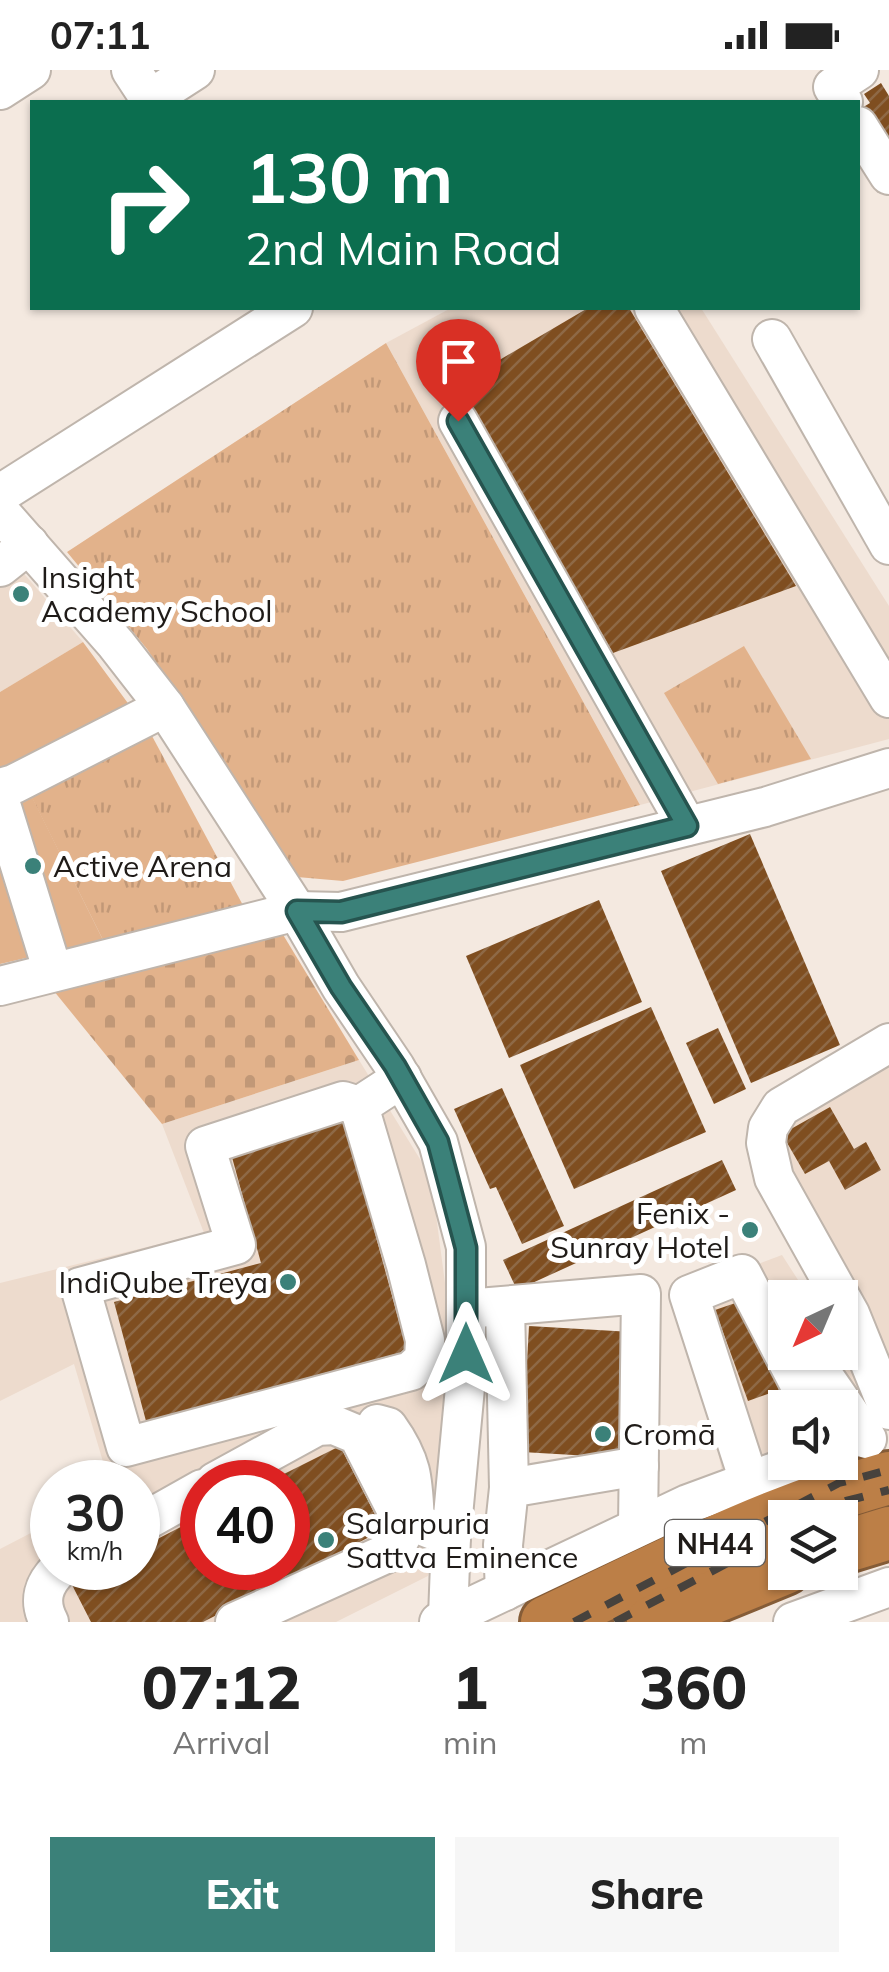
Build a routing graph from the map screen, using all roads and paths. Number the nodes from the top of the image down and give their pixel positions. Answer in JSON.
{"nodes":[{"id":1,"x":31,"y":70,"type":"edge"},
{"id":2,"x":131,"y":70,"type":"edge"},
{"id":3,"x":195,"y":70,"type":"edge"},
{"id":4,"x":859,"y":70,"type":"edge"},
{"id":5,"x":0,"y":90,"type":"edge"},
{"id":6,"x":842,"y":100,"type":"edge"},
{"id":7,"x":860,"y":129,"type":"edge"},
{"id":8,"x":889,"y":175,"type":"edge"},
{"id":9,"x":290,"y":310,"type":"edge"},
{"id":10,"x":655,"y":310,"type":"edge"},
{"id":11,"x":772,"y":339,"type":"dead end"},
{"id":12,"x":458,"y":421,"type":"dead end"},
{"id":13,"x":0,"y":494,"type":"edge"},
{"id":14,"x":0,"y":512,"type":"edge"},
{"id":15,"x":889,"y":545,"type":"edge"},
{"id":16,"x":14,"y":556,"type":"edge"},
{"id":17,"x":889,"y":698,"type":"edge"},
{"id":18,"x":165,"y":707,"type":"junction"},
{"id":19,"x":889,"y":768,"type":"edge"},
{"id":20,"x":0,"y":788,"type":"edge"},
{"id":21,"x":0,"y":801,"type":"edge"},
{"id":22,"x":687,"y":826,"type":"junction"},
{"id":23,"x":297,"y":911,"type":"junction"},
{"id":24,"x":53,"y":972,"type":"junction"},
{"id":25,"x":0,"y":986,"type":"edge"},
{"id":26,"x":889,"y":1043,"type":"edge"},
{"id":27,"x":402,"y":1078,"type":"junction"},
{"id":28,"x":359,"y":1106,"type":"junction"},
{"id":29,"x":466,"y":1248,"type":"junction"},
{"id":30,"x":406,"y":1265,"type":"junction"},
{"id":31,"x":505,"y":1306,"type":"junction"},
{"id":32,"x":466,"y":1309,"type":"junction"},
{"id":33,"x":376,"y":1424,"type":"dead end"},
{"id":34,"x":875,"y":1442,"type":"edge"},
{"id":35,"x":255,"y":1460,"type":"edge"},
{"id":36,"x":639,"y":1466,"type":"junction"},
{"id":37,"x":768,"y":1475,"type":"edge"},
{"id":38,"x":749,"y":1482,"type":"junction"},
{"id":39,"x":509,"y":1488,"type":"junction"},
{"id":40,"x":408,"y":1520,"type":"junction"},
{"id":41,"x":638,"y":1526,"type":"junction"},
{"id":42,"x":889,"y":1532,"type":"edge"},
{"id":43,"x":451,"y":1538,"type":"junction"},
{"id":44,"x":858,"y":1542,"type":"edge"},
{"id":45,"x":768,"y":1575,"type":"edge"},
{"id":46,"x":889,"y":1587,"type":"edge"},
{"id":47,"x":43,"y":1590,"type":"edge"},
{"id":48,"x":504,"y":1590,"type":"junction"},
{"id":49,"x":248,"y":1619,"type":"edge"},
{"id":50,"x":443,"y":1620,"type":"edge"},
{"id":51,"x":49,"y":1622,"type":"edge"},
{"id":52,"x":547,"y":1622,"type":"edge"},
{"id":53,"x":654,"y":1622,"type":"edge"},
{"id":54,"x":793,"y":1622,"type":"edge"}],
"edges":[{"from":1,"to":5,"type":"street"},
{"from":2,"to":3,"type":"street"},
{"from":4,"to":6,"type":"street"},
{"from":7,"to":8,"type":"street"},
{"from":9,"to":13,"type":"street"},
{"from":10,"to":17,"type":"street"},
{"from":11,"to":15,"type":"street"},
{"from":12,"to":22,"type":"street"},
{"from":14,"to":16,"type":"street"},
{"from":16,"to":18,"type":"street"},
{"from":18,"to":20,"type":"street"},
{"from":18,"to":23,"type":"street"},
{"from":19,"to":22,"type":"street"},
{"from":21,"to":24,"type":"street"},
{"from":22,"to":23,"type":"street"},
{"from":23,"to":24,"type":"street"},
{"from":23,"to":27,"type":"street"},
{"from":24,"to":25,"type":"street"},
{"from":26,"to":34,"type":"street"},
{"from":27,"to":28,"type":"street"},
{"from":27,"to":29,"type":"street"},
{"from":28,"to":30,"type":"street"},
{"from":28,"to":30,"type":"street"},
{"from":29,"to":30,"type":"street"},
{"from":29,"to":32,"type":"street"},
{"from":31,"to":32,"type":"street"},
{"from":31,"to":36,"type":"street"},
{"from":31,"to":39,"type":"street"},
{"from":32,"to":43,"type":"street"},
{"from":33,"to":40,"type":"street"},
{"from":34,"to":38,"type":"street"},
{"from":34,"to":52,"type":"highway","number":"NH44"},
{"from":35,"to":40,"type":"street"},
{"from":36,"to":39,"type":"street"},
{"from":36,"to":41,"type":"street"},
{"from":37,"to":38,"type":"street"},
{"from":38,"to":41,"type":"street"},
{"from":39,"to":48,"type":"street"},
{"from":40,"to":43,"type":"street"},
{"from":40,"to":49,"type":"street"},
{"from":41,"to":48,"type":"street"},
{"from":42,"to":44,"type":"highway"},
{"from":43,"to":50,"type":"street"},
{"from":45,"to":53,"type":"highway","number":"NH44"},
{"from":46,"to":54,"type":"street"},
{"from":47,"to":51,"type":"street"},
{"from":48,"to":50,"type":"street"}]}
